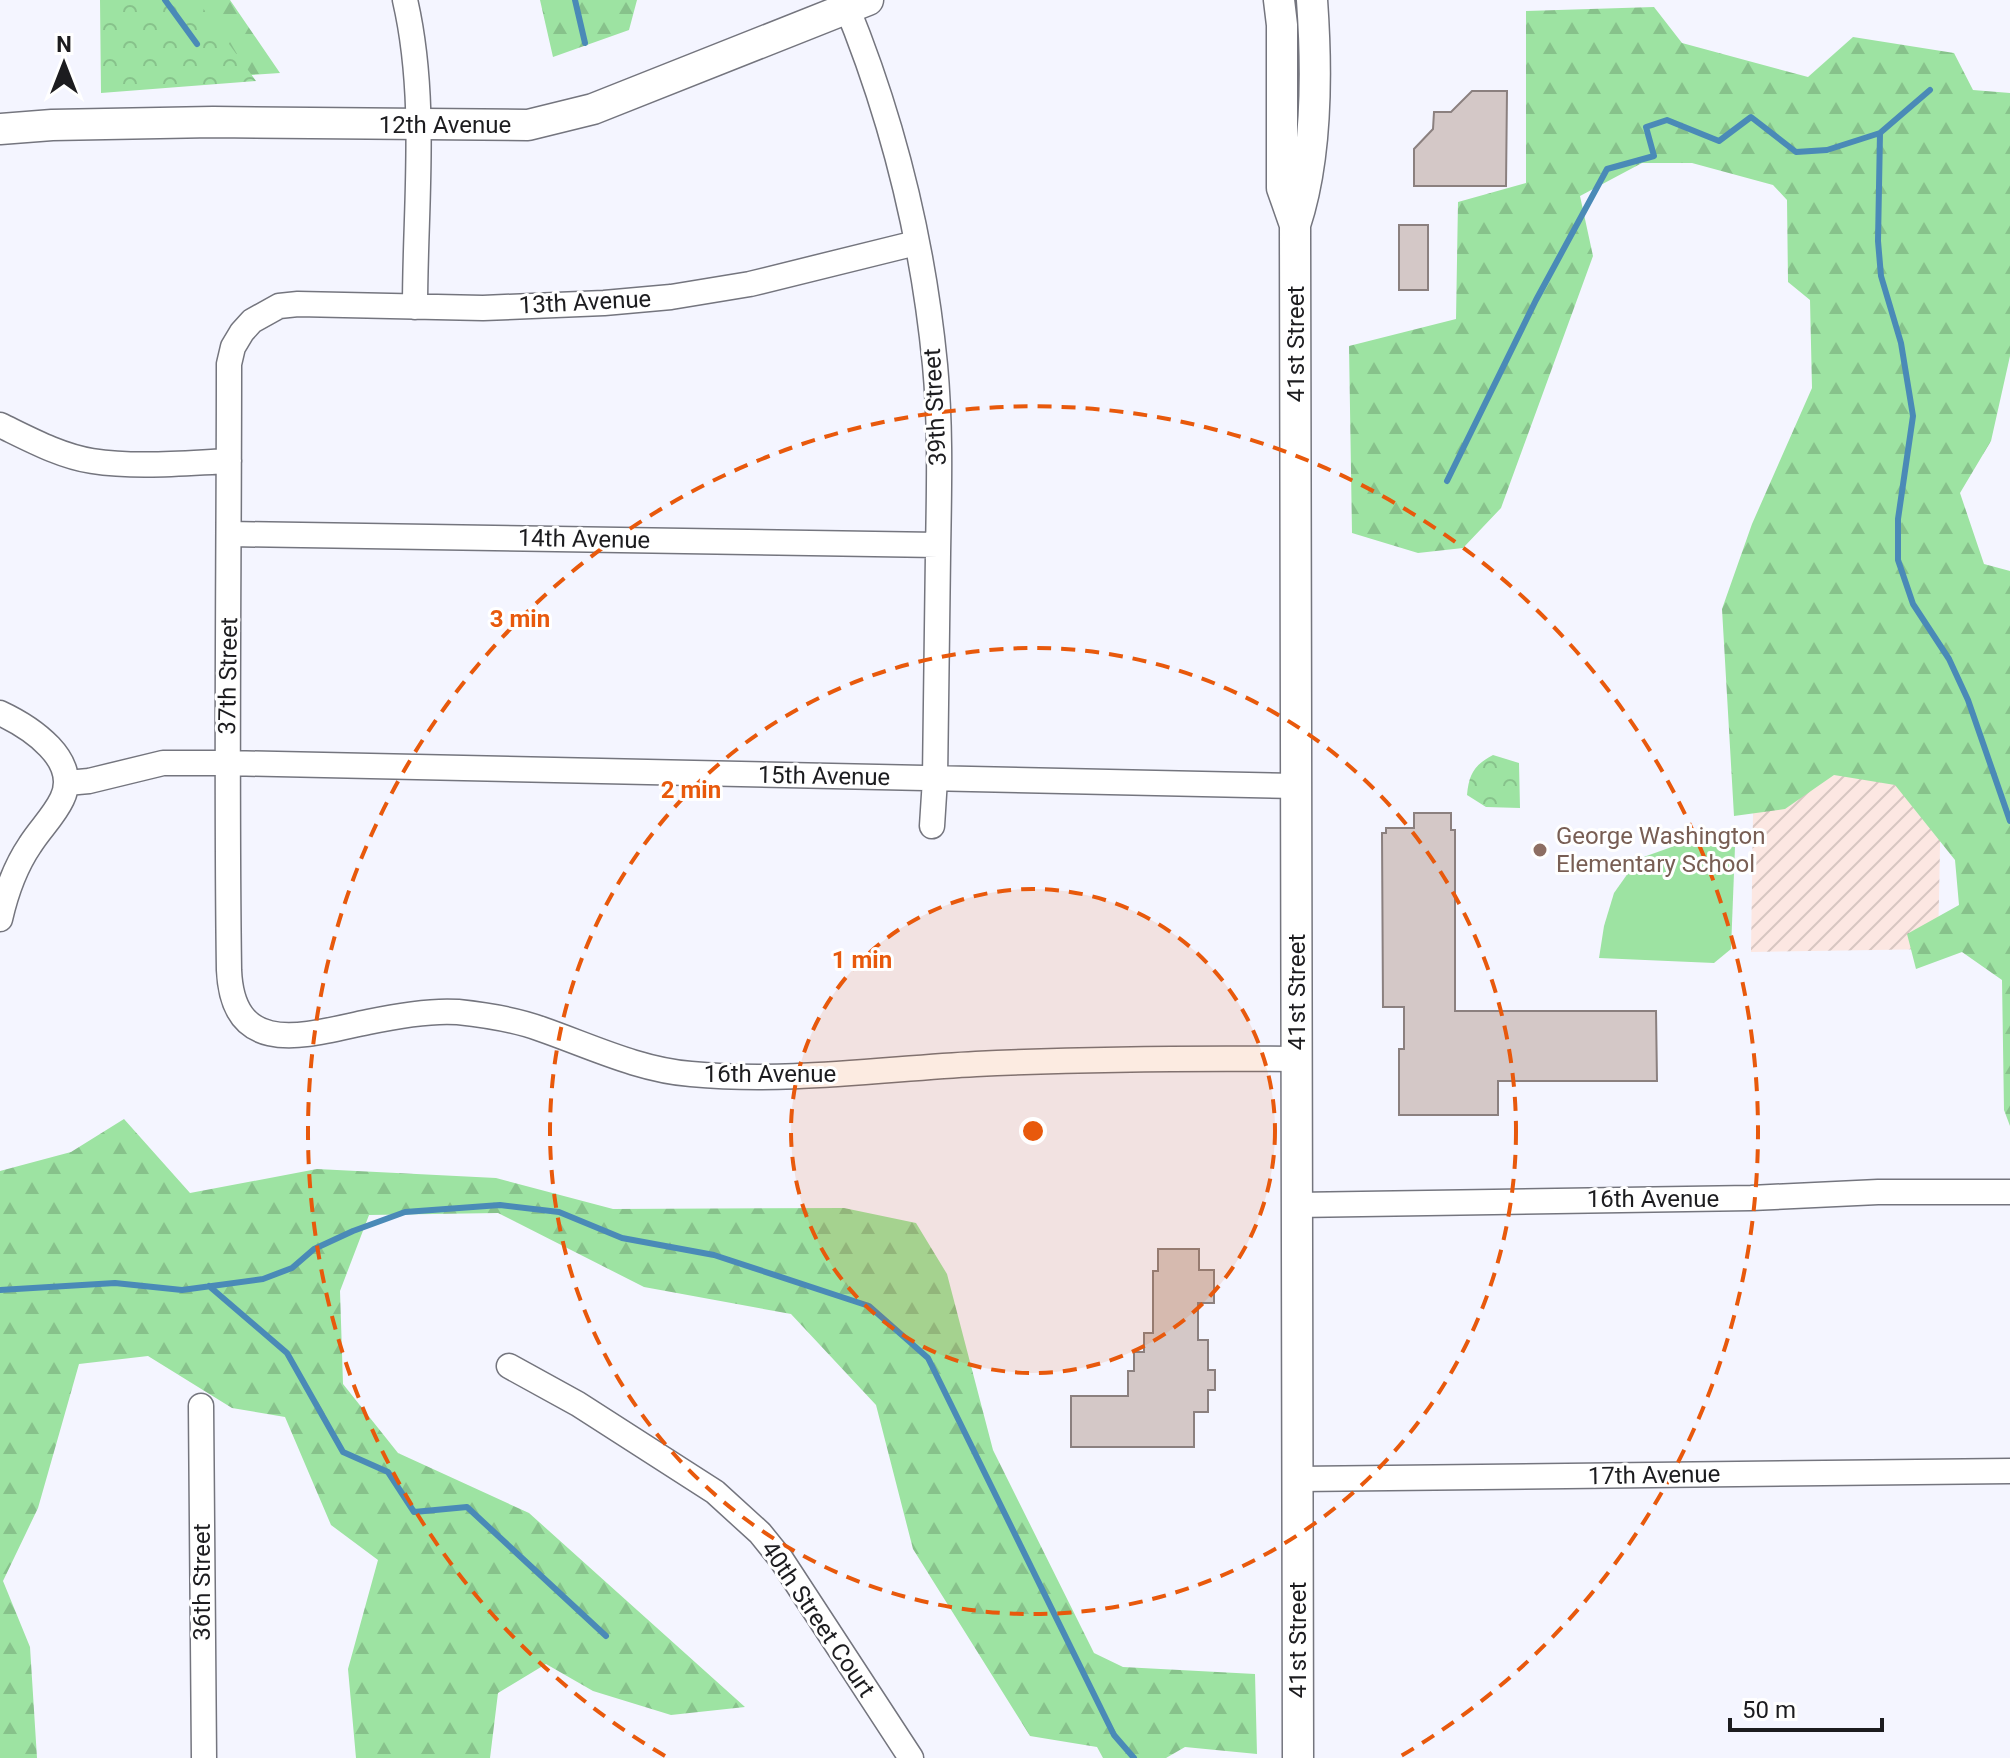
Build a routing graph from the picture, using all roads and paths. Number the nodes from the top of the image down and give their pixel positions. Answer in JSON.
{"nodes":[{"id":1,"x":405,"y":0,"type":"edge"},
{"id":2,"x":1279,"y":0,"type":"edge"},
{"id":3,"x":1312,"y":0,"type":"edge"},
{"id":4,"x":853,"y":3,"type":"edge"},
{"id":5,"x":417,"y":126,"type":"junction"},
{"id":6,"x":0,"y":129,"type":"edge"},
{"id":7,"x":1295,"y":225,"type":"junction"},
{"id":8,"x":916,"y":243,"type":"junction"},
{"id":9,"x":415,"y":307,"type":"junction"},
{"id":10,"x":252,"y":321,"type":"joint"},
{"id":11,"x":0,"y":425,"type":"edge"},
{"id":12,"x":229,"y":461,"type":"junction"},
{"id":13,"x":230,"y":534,"type":"junction"},
{"id":14,"x":938,"y":545,"type":"junction"},
{"id":15,"x":0,"y":713,"type":"edge"},
{"id":16,"x":226,"y":763,"type":"junction"},
{"id":17,"x":935,"y":779,"type":"junction"},
{"id":18,"x":67,"y":783,"type":"junction"},
{"id":19,"x":1296,"y":786,"type":"junction"},
{"id":20,"x":932,"y":826,"type":"dead end"},
{"id":21,"x":0,"y":919,"type":"edge"},
{"id":22,"x":257,"y":1027,"type":"joint"},
{"id":23,"x":1297,"y":1059,"type":"junction"},
{"id":24,"x":2010,"y":1192,"type":"edge"},
{"id":25,"x":1296,"y":1205,"type":"junction"},
{"id":26,"x":509,"y":1366,"type":"dead end"},
{"id":27,"x":201,"y":1406,"type":"dead end"},
{"id":28,"x":2010,"y":1471,"type":"edge"},
{"id":29,"x":1298,"y":1479,"type":"junction"},
{"id":30,"x":204,"y":1758,"type":"edge"},
{"id":31,"x":911,"y":1758,"type":"edge"},
{"id":32,"x":1298,"y":1758,"type":"edge"}],
"edges":[{"from":1,"to":5,"type":"street"},
{"from":2,"to":7,"type":"street","name":"41st Street"},
{"from":3,"to":7,"type":"street","name":"41st Street"},
{"from":4,"to":5,"type":"street","name":"12th Avenue"},
{"from":4,"to":8,"type":"street","name":"39th Street"},
{"from":5,"to":6,"type":"street","name":"12th Avenue"},
{"from":5,"to":9,"type":"street"},
{"from":7,"to":19,"type":"street","name":"41st Street"},
{"from":8,"to":9,"type":"street","name":"13th Avenue"},
{"from":8,"to":14,"type":"street","name":"39th Street"},
{"from":9,"to":10,"type":"street","name":"13th Avenue"},
{"from":10,"to":12,"type":"street","name":"37th Street"},
{"from":11,"to":12,"type":"street"},
{"from":12,"to":13,"type":"street","name":"37th Street"},
{"from":13,"to":14,"type":"street","name":"14th Avenue"},
{"from":13,"to":16,"type":"street","name":"37th Street"},
{"from":14,"to":17,"type":"street","name":"39th Street"},
{"from":15,"to":18,"type":"street"},
{"from":16,"to":17,"type":"street","name":"15th Avenue"},
{"from":16,"to":18,"type":"street","name":"15th Avenue"},
{"from":16,"to":22,"type":"street","name":"37th Street"},
{"from":17,"to":19,"type":"street","name":"15th Avenue"},
{"from":17,"to":20,"type":"street","name":"39th Street"},
{"from":18,"to":21,"type":"street"},
{"from":19,"to":23,"type":"street","name":"41st Street"},
{"from":22,"to":23,"type":"street","name":"16th Avenue"},
{"from":23,"to":25,"type":"street","name":"41st Street"},
{"from":24,"to":25,"type":"street","name":"16th Avenue"},
{"from":25,"to":29,"type":"street","name":"41st Street"},
{"from":26,"to":31,"type":"street","name":"40th Street Court"},
{"from":27,"to":30,"type":"street","name":"36th Street"},
{"from":28,"to":29,"type":"street","name":"17th Avenue"},
{"from":29,"to":32,"type":"street","name":"41st Street"}]}
